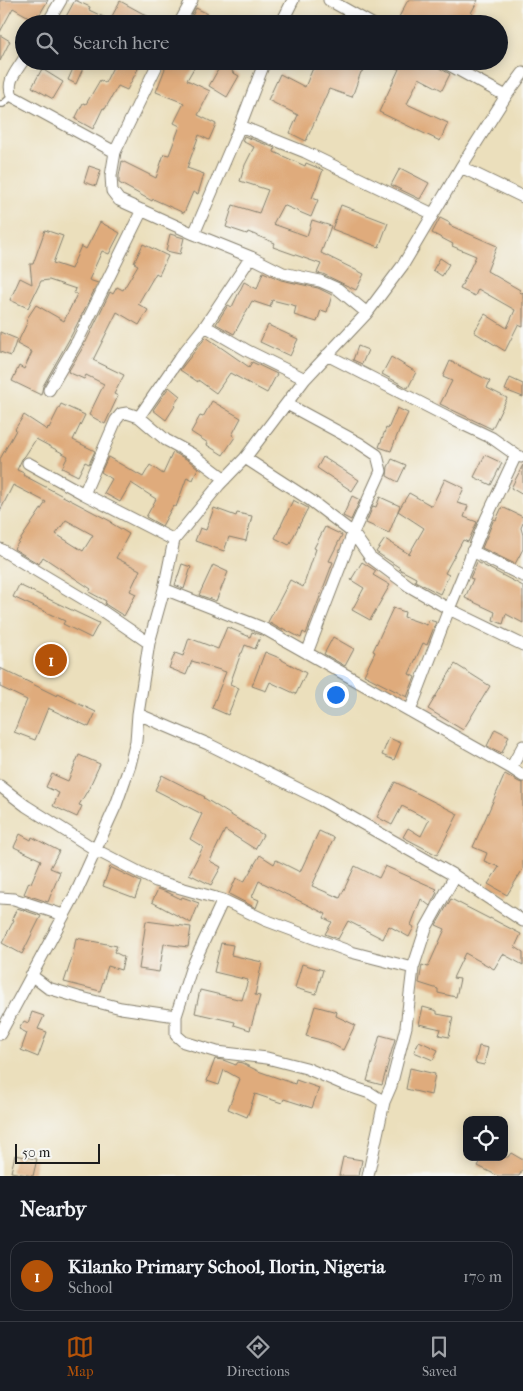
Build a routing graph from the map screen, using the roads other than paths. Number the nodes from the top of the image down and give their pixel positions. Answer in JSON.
{"nodes":[{"id":1,"x":61,"y":0,"type":"edge"},
{"id":2,"x":192,"y":0,"type":"edge"},
{"id":3,"x":293,"y":0,"type":"edge"},
{"id":4,"x":330,"y":0,"type":"edge"},
{"id":5,"x":52,"y":15,"type":"edge"},
{"id":6,"x":184,"y":15,"type":"edge"},
{"id":7,"x":286,"y":15,"type":"edge"},
{"id":8,"x":356,"y":15,"type":"edge"},
{"id":9,"x":16,"y":70,"type":"edge"},
{"id":10,"x":155,"y":70,"type":"edge"},
{"id":11,"x":262,"y":70,"type":"edge"},
{"id":12,"x":458,"y":70,"type":"edge"},
{"id":13,"x":523,"y":73,"type":"edge"},
{"id":14,"x":12,"y":96,"type":"junction"},
{"id":15,"x":506,"y":96,"type":"junction"},
{"id":16,"x":0,"y":104,"type":"edge"},
{"id":17,"x":240,"y":126,"type":"junction"},
{"id":18,"x":115,"y":152,"type":"junction"},
{"id":19,"x":461,"y":167,"type":"junction"},
{"id":20,"x":523,"y":197,"type":"edge"},
{"id":21,"x":142,"y":210,"type":"junction"},
{"id":22,"x":434,"y":214,"type":"junction"},
{"id":23,"x":194,"y":234,"type":"junction"},
{"id":24,"x":251,"y":257,"type":"junction"},
{"id":25,"x":367,"y":313,"type":"junction"},
{"id":26,"x":206,"y":326,"type":"junction"},
{"id":27,"x":327,"y":355,"type":"junction"},
{"id":28,"x":304,"y":379,"type":"junction"},
{"id":29,"x":49,"y":390,"type":"dead end"},
{"id":30,"x":287,"y":404,"type":"junction"},
{"id":31,"x":139,"y":417,"type":"junction"},
{"id":32,"x":520,"y":456,"type":"edge"},
{"id":33,"x":245,"y":458,"type":"junction"},
{"id":34,"x":28,"y":463,"type":"dead end"},
{"id":35,"x":226,"y":478,"type":"junction"},
{"id":36,"x":84,"y":494,"type":"junction"},
{"id":37,"x":353,"y":534,"type":"junction"},
{"id":38,"x":174,"y":540,"type":"junction"},
{"id":39,"x":472,"y":551,"type":"junction"},
{"id":40,"x":1,"y":554,"type":"edge"},
{"id":41,"x":523,"y":576,"type":"edge"},
{"id":42,"x":164,"y":589,"type":"junction"},
{"id":43,"x":449,"y":609,"type":"junction"},
{"id":44,"x":149,"y":643,"type":"junction"},
{"id":45,"x":523,"y":645,"type":"edge"},
{"id":46,"x":307,"y":653,"type":"junction"},
{"id":47,"x":410,"y":711,"type":"junction"},
{"id":48,"x":138,"y":714,"type":"junction"},
{"id":49,"x":523,"y":746,"type":"edge"},
{"id":50,"x":511,"y":768,"type":"junction"},
{"id":51,"x":523,"y":776,"type":"edge"},
{"id":52,"x":0,"y":786,"type":"edge"},
{"id":53,"x":96,"y":850,"type":"junction"},
{"id":54,"x":455,"y":876,"type":"junction"},
{"id":55,"x":0,"y":898,"type":"edge"},
{"id":56,"x":222,"y":900,"type":"junction"},
{"id":57,"x":64,"y":915,"type":"junction"},
{"id":58,"x":523,"y":921,"type":"edge"},
{"id":59,"x":413,"y":968,"type":"junction"},
{"id":60,"x":31,"y":975,"type":"junction"},
{"id":61,"x":176,"y":1016,"type":"junction"},
{"id":62,"x":0,"y":1034,"type":"edge"},
{"id":63,"x":384,"y":1102,"type":"junction"},
{"id":64,"x":368,"y":1176,"type":"edge"}],
"edges":[{"from":1,"to":5,"type":"street"},
{"from":2,"to":6,"type":"street"},
{"from":3,"to":7,"type":"street"},
{"from":4,"to":8,"type":"street"},
{"from":9,"to":14,"type":"street"},
{"from":10,"to":18,"type":"street"},
{"from":11,"to":17,"type":"street"},
{"from":12,"to":15,"type":"street"},
{"from":13,"to":15,"type":"street"},
{"from":14,"to":16,"type":"lane"},
{"from":14,"to":18,"type":"street"},
{"from":15,"to":19,"type":"street"},
{"from":17,"to":22,"type":"street"},
{"from":17,"to":23,"type":"street"},
{"from":18,"to":21,"type":"street"},
{"from":19,"to":20,"type":"street"},
{"from":19,"to":22,"type":"street"},
{"from":21,"to":23,"type":"street"},
{"from":21,"to":29,"type":"street"},
{"from":22,"to":25,"type":"street"},
{"from":23,"to":24,"type":"street"},
{"from":24,"to":25,"type":"street"},
{"from":24,"to":26,"type":"street"},
{"from":25,"to":27,"type":"street"},
{"from":26,"to":28,"type":"street"},
{"from":26,"to":31,"type":"street"},
{"from":27,"to":28,"type":"street"},
{"from":27,"to":32,"type":"street"},
{"from":28,"to":30,"type":"street"},
{"from":30,"to":33,"type":"street"},
{"from":30,"to":37,"type":"street"},
{"from":31,"to":35,"type":"street"},
{"from":31,"to":36,"type":"street"},
{"from":32,"to":39,"type":"street"},
{"from":33,"to":35,"type":"street"},
{"from":33,"to":37,"type":"street"},
{"from":34,"to":36,"type":"street"},
{"from":35,"to":38,"type":"street"},
{"from":36,"to":38,"type":"street"},
{"from":37,"to":43,"type":"street"},
{"from":37,"to":46,"type":"street"},
{"from":38,"to":42,"type":"street"},
{"from":39,"to":41,"type":"street"},
{"from":39,"to":43,"type":"street"},
{"from":40,"to":44,"type":"street"},
{"from":42,"to":44,"type":"street"},
{"from":42,"to":46,"type":"street"},
{"from":43,"to":45,"type":"street"},
{"from":43,"to":47,"type":"street"},
{"from":44,"to":48,"type":"street"},
{"from":46,"to":47,"type":"street"},
{"from":47,"to":50,"type":"street"},
{"from":48,"to":53,"type":"street"},
{"from":48,"to":54,"type":"street"},
{"from":49,"to":50,"type":"street"},
{"from":50,"to":51,"type":"street"},
{"from":52,"to":53,"type":"street"},
{"from":53,"to":56,"type":"street"},
{"from":53,"to":57,"type":"street"},
{"from":54,"to":58,"type":"street"},
{"from":54,"to":59,"type":"street"},
{"from":55,"to":57,"type":"street"},
{"from":56,"to":59,"type":"street"},
{"from":56,"to":61,"type":"street"},
{"from":57,"to":60,"type":"street"},
{"from":59,"to":63,"type":"street"},
{"from":60,"to":61,"type":"street"},
{"from":60,"to":62,"type":"street"},
{"from":61,"to":63,"type":"street"},
{"from":63,"to":64,"type":"street"}]}
